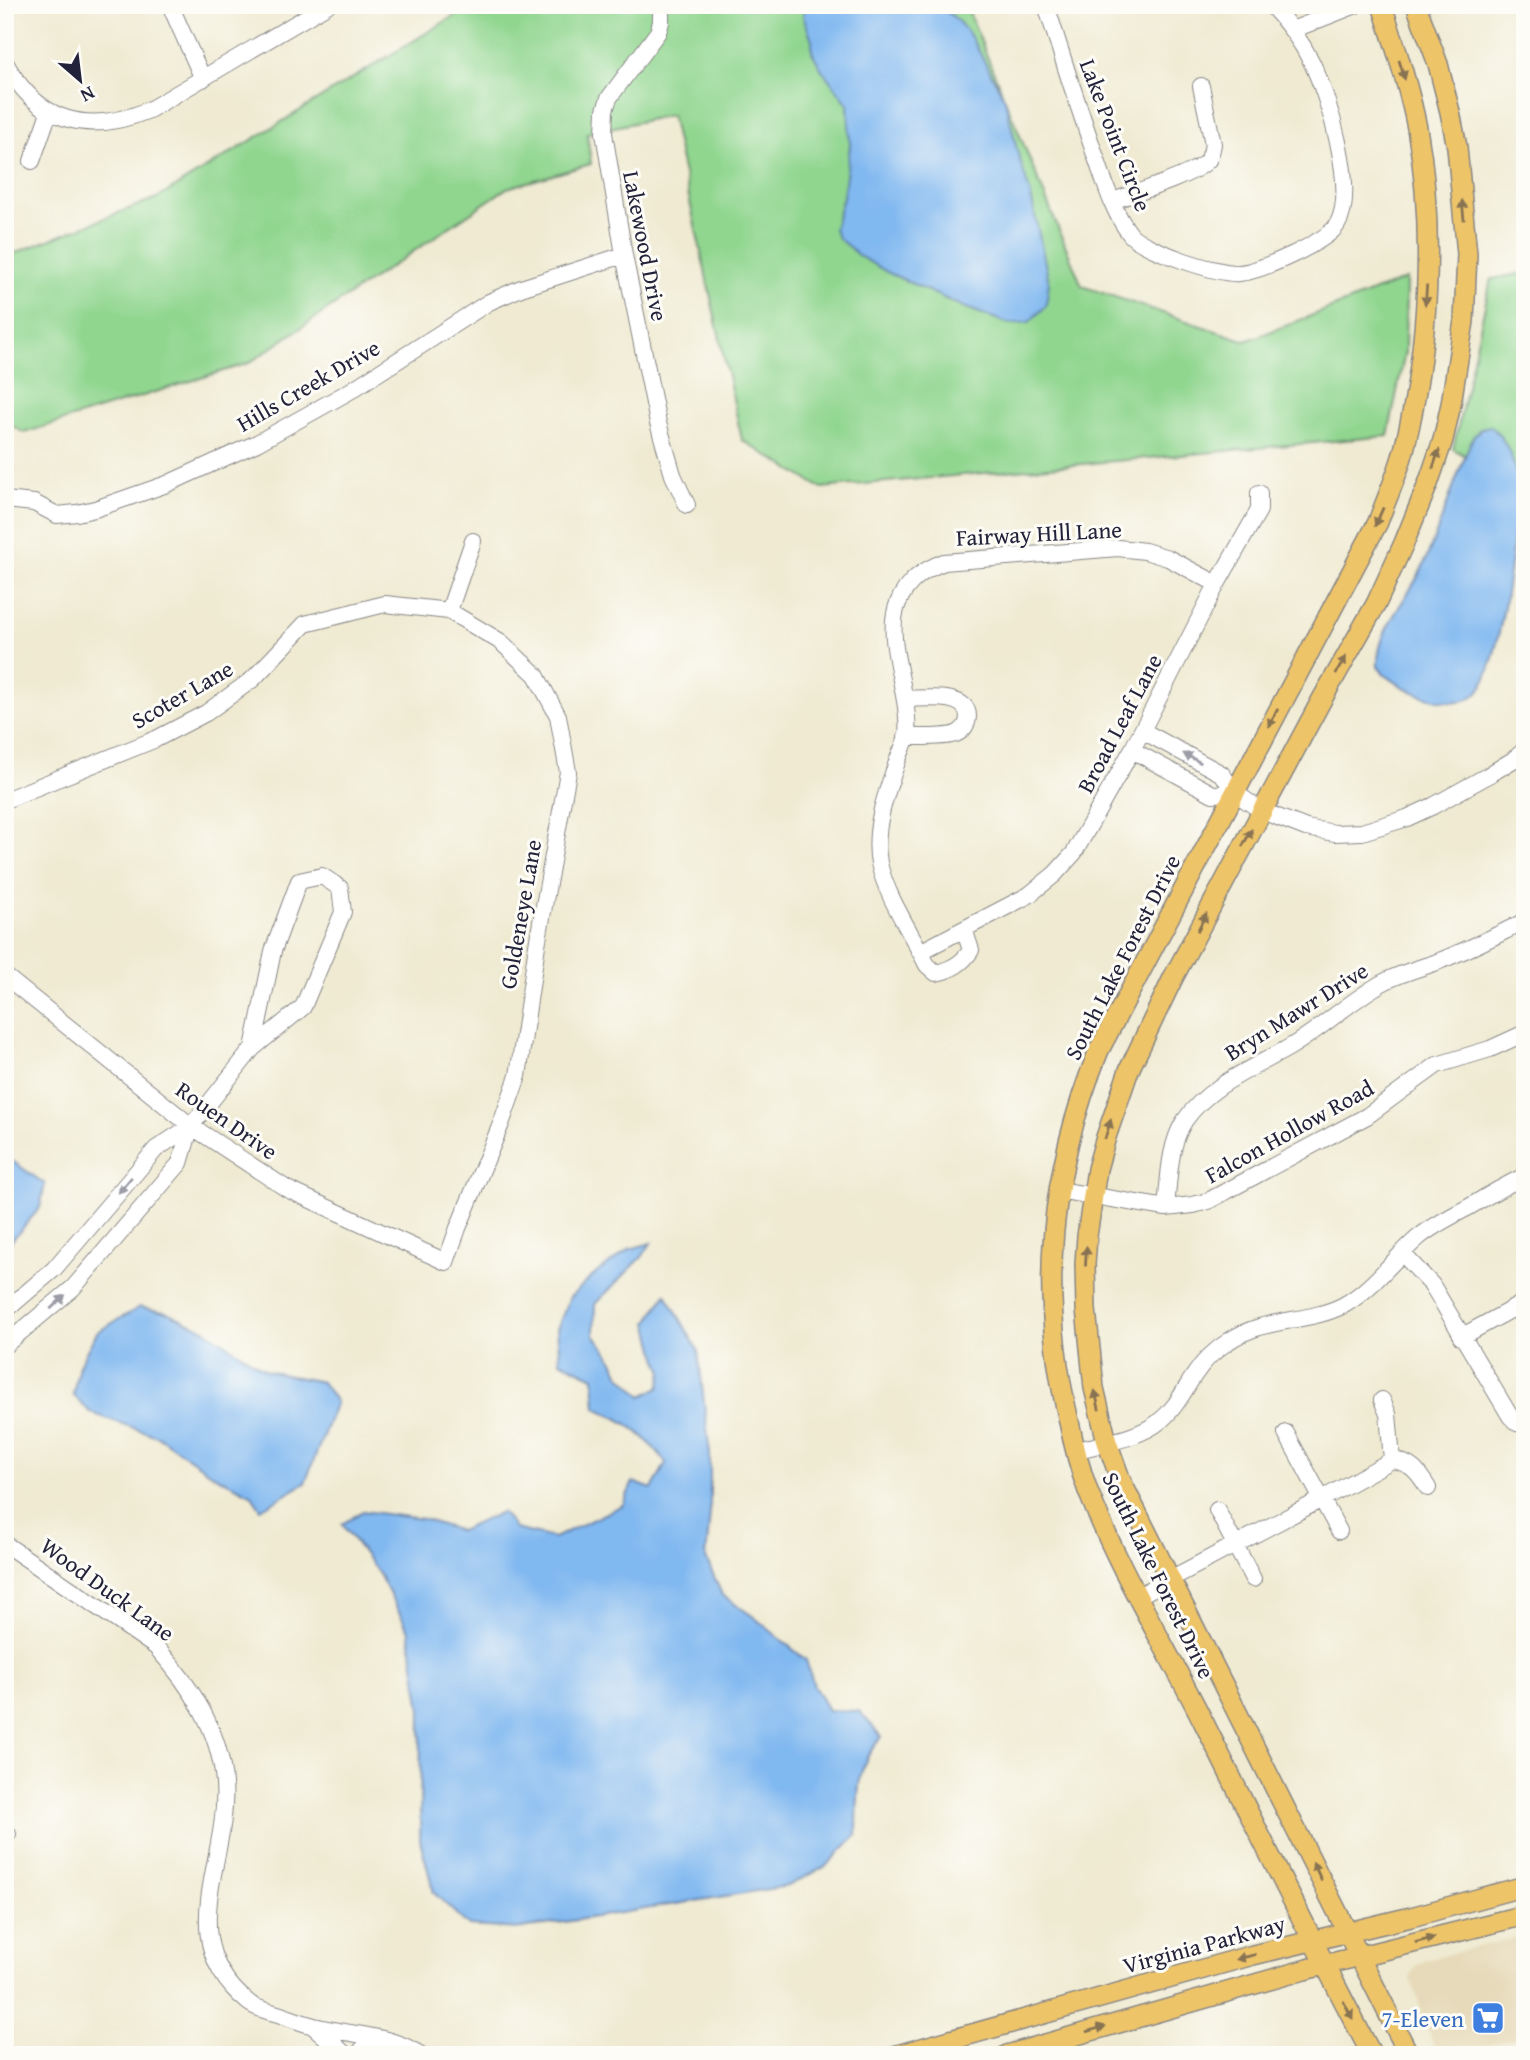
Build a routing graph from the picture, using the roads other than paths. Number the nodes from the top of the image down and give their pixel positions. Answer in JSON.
{"nodes":[{"id":1,"x":170,"y":5,"type":"edge"},
{"id":2,"x":327,"y":5,"type":"edge"},
{"id":3,"x":661,"y":5,"type":"edge"},
{"id":4,"x":1046,"y":5,"type":"edge"},
{"id":5,"x":1271,"y":5,"type":"edge"},
{"id":6,"x":1356,"y":5,"type":"edge"},
{"id":7,"x":1382,"y":5,"type":"edge"},
{"id":8,"x":1416,"y":5,"type":"edge"},
{"id":9,"x":1292,"y":30,"type":"junction"},
{"id":10,"x":5,"y":62,"type":"edge"},
{"id":11,"x":203,"y":79,"type":"junction"},
{"id":12,"x":1201,"y":86,"type":"dead end"},
{"id":13,"x":49,"y":111,"type":"junction"},
{"id":14,"x":32,"y":161,"type":"dead end"},
{"id":15,"x":1112,"y":201,"type":"junction"},
{"id":16,"x":624,"y":255,"type":"junction"},
{"id":17,"x":1259,"y":493,"type":"dead end"},
{"id":18,"x":5,"y":499,"type":"edge"},
{"id":19,"x":687,"y":505,"type":"dead end"},
{"id":20,"x":473,"y":541,"type":"dead end"},
{"id":21,"x":1217,"y":584,"type":"junction"},
{"id":22,"x":449,"y":611,"type":"junction"},
{"id":23,"x":905,"y":699,"type":"junction"},
{"id":24,"x":1143,"y":731,"type":"junction"},
{"id":25,"x":906,"y":737,"type":"junction"},
{"id":26,"x":1132,"y":750,"type":"junction"},
{"id":27,"x":1525,"y":750,"type":"edge"},
{"id":28,"x":1235,"y":793,"type":"junction"},
{"id":29,"x":5,"y":800,"type":"edge"},
{"id":30,"x":1262,"y":811,"type":"junction"},
{"id":31,"x":1525,"y":921,"type":"edge"},
{"id":32,"x":964,"y":929,"type":"junction"},
{"id":33,"x":920,"y":951,"type":"junction"},
{"id":34,"x":5,"y":976,"type":"edge"},
{"id":35,"x":1525,"y":1033,"type":"edge"},
{"id":36,"x":253,"y":1048,"type":"junction"},
{"id":37,"x":191,"y":1126,"type":"junction"},
{"id":38,"x":1525,"y":1176,"type":"edge"},
{"id":39,"x":1059,"y":1190,"type":"junction"},
{"id":40,"x":1093,"y":1195,"type":"junction"},
{"id":41,"x":1166,"y":1208,"type":"junction"},
{"id":42,"x":1402,"y":1253,"type":"junction"},
{"id":43,"x":446,"y":1262,"type":"joint"},
{"id":44,"x":1525,"y":1302,"type":"edge"},
{"id":45,"x":5,"y":1311,"type":"edge"},
{"id":46,"x":1461,"y":1337,"type":"junction"},
{"id":47,"x":5,"y":1345,"type":"edge"},
{"id":48,"x":1382,"y":1400,"type":"dead end"},
{"id":49,"x":1525,"y":1425,"type":"edge"},
{"id":50,"x":1286,"y":1433,"type":"dead end"},
{"id":51,"x":1107,"y":1442,"type":"junction"},
{"id":52,"x":1075,"y":1451,"type":"junction"},
{"id":53,"x":1392,"y":1460,"type":"junction"},
{"id":54,"x":1428,"y":1488,"type":"dead end"},
{"id":55,"x":1322,"y":1499,"type":"junction"},
{"id":56,"x":1217,"y":1510,"type":"dead end"},
{"id":57,"x":1339,"y":1531,"type":"dead end"},
{"id":58,"x":5,"y":1544,"type":"edge"},
{"id":59,"x":1236,"y":1545,"type":"junction"},
{"id":60,"x":1170,"y":1579,"type":"junction"},
{"id":61,"x":1253,"y":1579,"type":"dead end"},
{"id":62,"x":1138,"y":1596,"type":"junction"},
{"id":63,"x":1525,"y":1886,"type":"edge"},
{"id":64,"x":1525,"y":1915,"type":"edge"},
{"id":65,"x":1347,"y":1932,"type":"junction"},
{"id":66,"x":1313,"y":1940,"type":"junction"},
{"id":67,"x":1359,"y":1957,"type":"junction"},
{"id":68,"x":1324,"y":1965,"type":"junction"},
{"id":69,"x":312,"y":2026,"type":"junction"},
{"id":70,"x":387,"y":2040,"type":"junction"},
{"id":71,"x":924,"y":2051,"type":"edge"},
{"id":72,"x":346,"y":2055,"type":"edge"},
{"id":73,"x":358,"y":2055,"type":"edge"},
{"id":74,"x":421,"y":2055,"type":"edge"},
{"id":75,"x":897,"y":2055,"type":"edge"},
{"id":76,"x":1007,"y":2055,"type":"edge"},
{"id":77,"x":1372,"y":2055,"type":"edge"},
{"id":78,"x":1409,"y":2055,"type":"edge"}],
"edges":[{"from":1,"to":11,"type":"street"},
{"from":2,"to":11,"type":"street"},
{"from":3,"to":16,"type":"street","name":"Lakewood Drive"},
{"from":4,"to":15,"type":"street","name":"Lake Point Circle"},
{"from":5,"to":9,"type":"street","name":"Lake Point Circle"},
{"from":6,"to":9,"type":"street"},
{"from":7,"to":28,"type":"main road","name":"South Lake Forest Drive","one_way":true},
{"from":30,"to":8,"type":"main road","name":"South Lake Forest Drive","one_way":true},
{"from":9,"to":15,"type":"street","name":"Lake Point Circle"},
{"from":10,"to":13,"type":"street"},
{"from":11,"to":13,"type":"street"},
{"from":12,"to":15,"type":"street"},
{"from":13,"to":14,"type":"street"},
{"from":16,"to":18,"type":"street","name":"Hills Creek Drive"},
{"from":16,"to":19,"type":"street","name":"Lakewood Drive"},
{"from":17,"to":21,"type":"street","name":"Broad Leaf Lane"},
{"from":20,"to":22,"type":"street"},
{"from":21,"to":23,"type":"street","name":"Fairway Hill Lane"},
{"from":21,"to":24,"type":"street","name":"Broad Leaf Lane"},
{"from":22,"to":29,"type":"street","name":"Scoter Lane"},
{"from":22,"to":43,"type":"street","name":"Goldeneye Lane"},
{"from":23,"to":25,"type":"street"},
{"from":23,"to":25,"type":"street"},
{"from":24,"to":26,"type":"street","name":"Broad Leaf Lane"},
{"from":28,"to":24,"type":"street","one_way":true},
{"from":25,"to":33,"type":"street"},
{"from":26,"to":28,"type":"street"},
{"from":26,"to":32,"type":"street","name":"Broad Leaf Lane"},
{"from":27,"to":30,"type":"street"},
{"from":28,"to":30,"type":"street"},
{"from":28,"to":39,"type":"main road","name":"South Lake Forest Drive"},
{"from":40,"to":30,"type":"main road","name":"South Lake Forest Drive","one_way":true},
{"from":31,"to":41,"type":"street","name":"Bryn Mawr Drive"},
{"from":32,"to":33,"type":"street","name":"Broad Leaf Lane"},
{"from":32,"to":33,"type":"street"},
{"from":34,"to":37,"type":"street","name":"Rouen Drive"},
{"from":35,"to":41,"type":"street","name":"Falcon Hollow Road"},
{"from":36,"to":36,"type":"street"},
{"from":36,"to":37,"type":"street"},
{"from":37,"to":43,"type":"street","name":"Rouen Drive"},
{"from":37,"to":45,"type":"street","one_way":true},
{"from":47,"to":37,"type":"street","one_way":true},
{"from":38,"to":42,"type":"street"},
{"from":39,"to":40,"type":"street","name":"Falcon Hollow Road"},
{"from":39,"to":52,"type":"main road","name":"South Lake Forest Drive"},
{"from":40,"to":41,"type":"street","name":"Falcon Hollow Road"},
{"from":51,"to":40,"type":"main road","name":"South Lake Forest Drive","one_way":true},
{"from":42,"to":46,"type":"street"},
{"from":42,"to":51,"type":"street"},
{"from":44,"to":46,"type":"street"},
{"from":46,"to":49,"type":"street"},
{"from":48,"to":53,"type":"street"},
{"from":50,"to":55,"type":"street"},
{"from":51,"to":52,"type":"street"},
{"from":51,"to":60,"type":"main road","name":"South Lake Forest Drive"},
{"from":52,"to":62,"type":"main road","name":"South Lake Forest Drive"},
{"from":53,"to":54,"type":"street"},
{"from":53,"to":55,"type":"street"},
{"from":55,"to":57,"type":"street"},
{"from":55,"to":59,"type":"street"},
{"from":56,"to":59,"type":"street"},
{"from":58,"to":69,"type":"street","name":"Wood Duck Lane"},
{"from":59,"to":60,"type":"street"},
{"from":59,"to":61,"type":"street"},
{"from":60,"to":62,"type":"street"},
{"from":65,"to":60,"type":"main road","name":"South Lake Forest Drive","one_way":true},
{"from":62,"to":66,"type":"main road","name":"South Lake Forest Drive"},
{"from":63,"to":65,"type":"main road","name":"Virginia Parkway"},
{"from":67,"to":64,"type":"main road","one_way":true},
{"from":65,"to":66,"type":"main road","name":"Virginia Parkway"},
{"from":65,"to":67,"type":"main road","name":"South Lake Forest Drive"},
{"from":66,"to":68,"type":"main road","name":"South Lake Forest Drive"},
{"from":66,"to":71,"type":"main road","name":"Virginia Parkway","one_way":true},
{"from":67,"to":68,"type":"main road"},
{"from":67,"to":78,"type":"main road","name":"South Lake Forest Drive"},
{"from":76,"to":68,"type":"main road","one_way":true},
{"from":68,"to":77,"type":"main road","name":"South Lake Forest Drive","one_way":true},
{"from":69,"to":70,"type":"street","name":"Wood Duck Lane"},
{"from":69,"to":72,"type":"street","name":"Wood Duck Lane"},
{"from":70,"to":73,"type":"street"},
{"from":70,"to":74,"type":"street","name":"Wood Duck Lane"},
{"from":71,"to":75,"type":"main road","name":"Virginia Parkway"}]}
